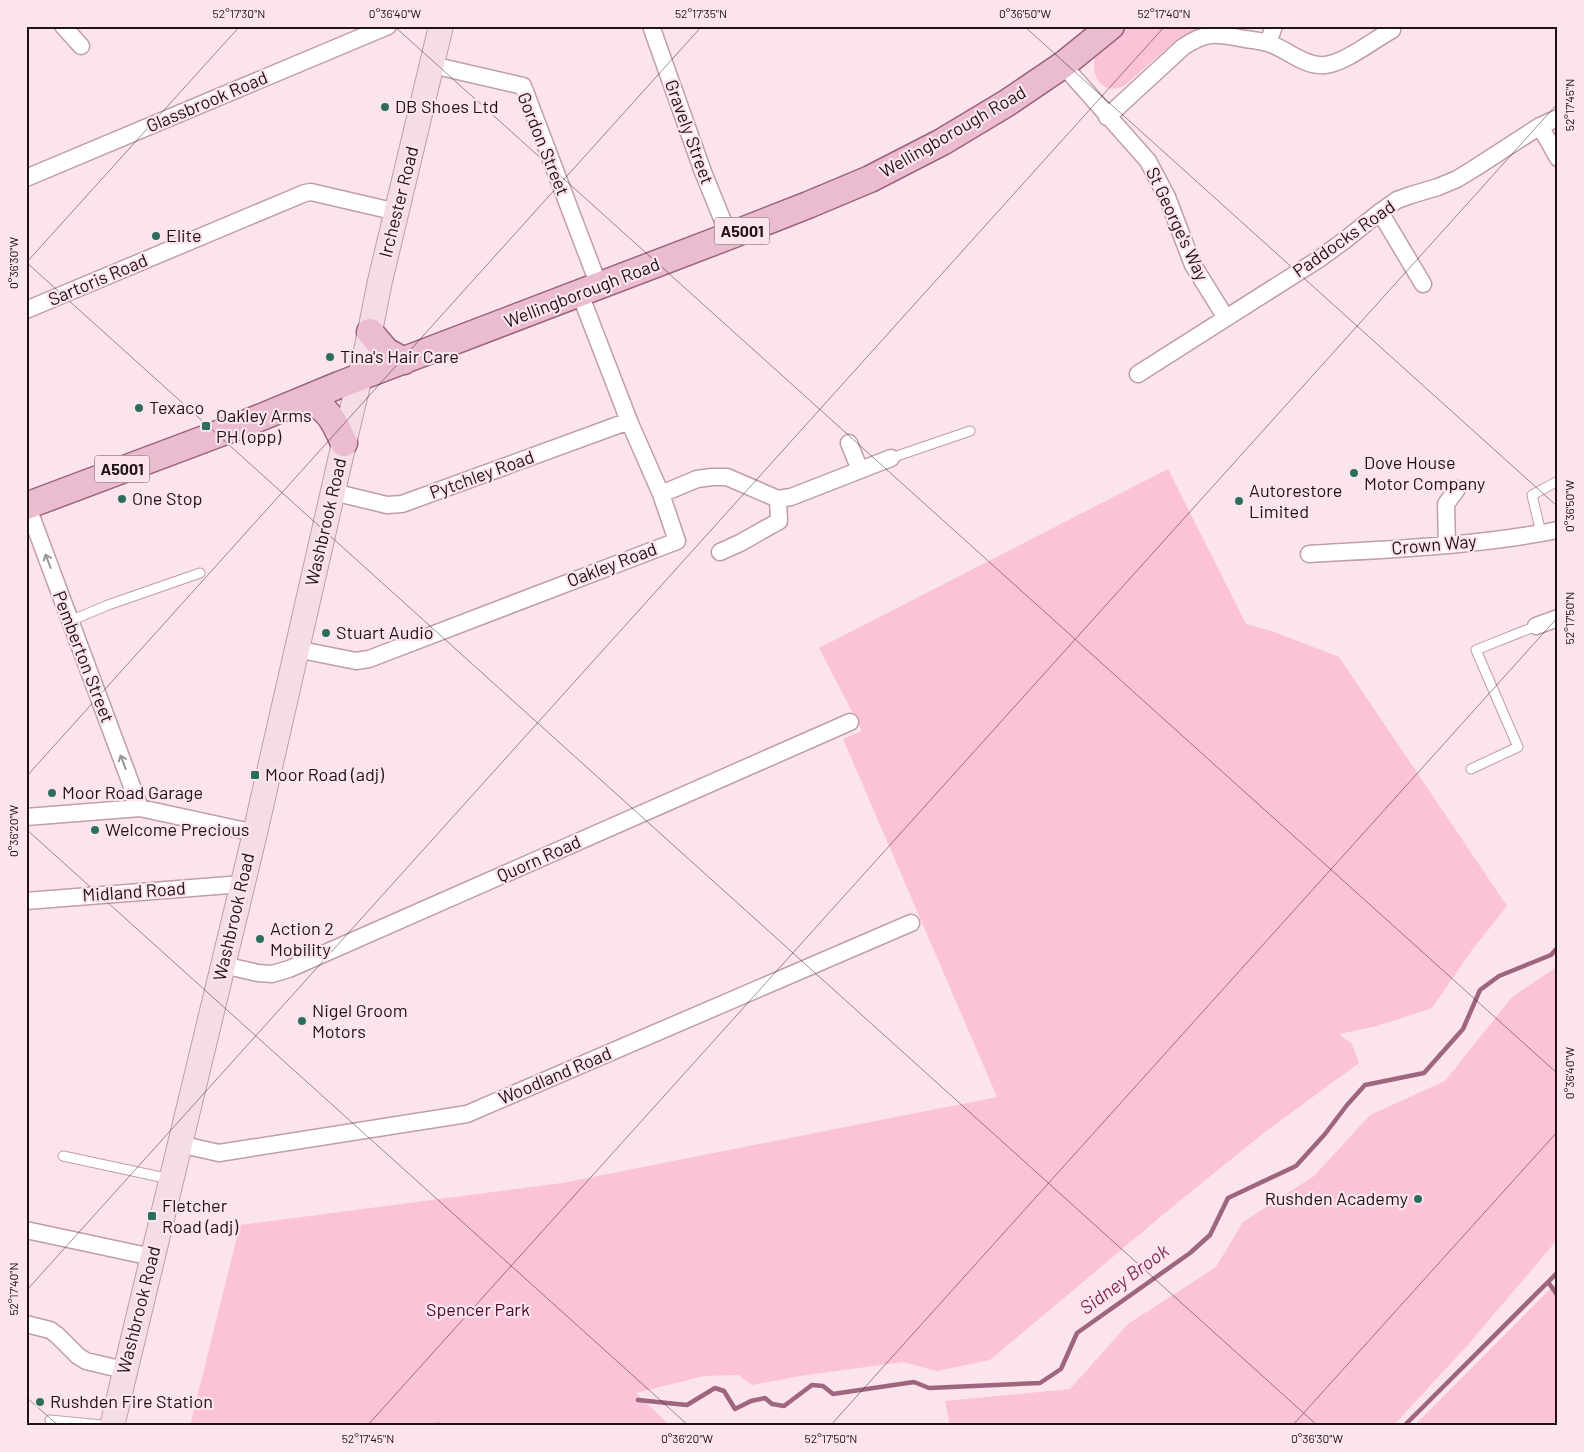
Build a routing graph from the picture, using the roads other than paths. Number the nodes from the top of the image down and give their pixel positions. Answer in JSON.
{"nodes":[{"id":1,"x":63,"y":26,"type":"edge"},
{"id":2,"x":388,"y":26,"type":"edge"},
{"id":3,"x":441,"y":26,"type":"edge"},
{"id":4,"x":651,"y":26,"type":"edge"},
{"id":5,"x":1111,"y":26,"type":"edge"},
{"id":6,"x":1274,"y":26,"type":"edge"},
{"id":7,"x":1380,"y":31,"type":"edge"},
{"id":8,"x":1268,"y":43,"type":"junction"},
{"id":9,"x":81,"y":46,"type":"dead end"},
{"id":10,"x":432,"y":65,"type":"junction"},
{"id":11,"x":1063,"y":66,"type":"junction"},
{"id":12,"x":1107,"y":117,"type":"junction"},
{"id":13,"x":1558,"y":118,"type":"edge"},
{"id":14,"x":1540,"y":126,"type":"junction"},
{"id":15,"x":1558,"y":158,"type":"edge"},
{"id":16,"x":26,"y":178,"type":"edge"},
{"id":17,"x":397,"y":212,"type":"junction"},
{"id":18,"x":1380,"y":212,"type":"junction"},
{"id":19,"x":729,"y":236,"type":"junction"},
{"id":20,"x":1423,"y":284,"type":"dead end"},
{"id":21,"x":590,"y":290,"type":"junction"},
{"id":22,"x":26,"y":310,"type":"edge"},
{"id":23,"x":1226,"y":318,"type":"junction"},
{"id":24,"x":370,"y":332,"type":"junction"},
{"id":25,"x":404,"y":361,"type":"junction"},
{"id":26,"x":1138,"y":374,"type":"dead end"},
{"id":27,"x":360,"y":377,"type":"junction"},
{"id":28,"x":305,"y":399,"type":"junction"},
{"id":29,"x":629,"y":421,"type":"junction"},
{"id":30,"x":970,"y":431,"type":"dead end"},
{"id":31,"x":849,"y":443,"type":"dead end"},
{"id":32,"x":344,"y":444,"type":"junction"},
{"id":33,"x":890,"y":458,"type":"joint"},
{"id":34,"x":860,"y":470,"type":"junction"},
{"id":35,"x":1558,"y":481,"type":"edge"},
{"id":36,"x":1457,"y":489,"type":"dead end"},
{"id":37,"x":333,"y":492,"type":"junction"},
{"id":38,"x":661,"y":494,"type":"junction"},
{"id":39,"x":778,"y":499,"type":"junction"},
{"id":40,"x":26,"y":505,"type":"edge"},
{"id":41,"x":1558,"y":530,"type":"edge"},
{"id":42,"x":1541,"y":533,"type":"junction"},
{"id":43,"x":1447,"y":545,"type":"junction"},
{"id":44,"x":720,"y":552,"type":"dead end"},
{"id":45,"x":1310,"y":554,"type":"dead end"},
{"id":46,"x":200,"y":573,"type":"dead end"},
{"id":47,"x":1558,"y":618,"type":"edge"},
{"id":48,"x":70,"y":621,"type":"junction"},
{"id":49,"x":1536,"y":626,"type":"joint"},
{"id":50,"x":296,"y":649,"type":"junction"},
{"id":51,"x":850,"y":722,"type":"dead end"},
{"id":52,"x":1471,"y":769,"type":"dead end"},
{"id":53,"x":140,"y":808,"type":"junction"},
{"id":54,"x":26,"y":817,"type":"edge"},
{"id":55,"x":254,"y":833,"type":"junction"},
{"id":56,"x":242,"y":884,"type":"junction"},
{"id":57,"x":26,"y":901,"type":"edge"},
{"id":58,"x":911,"y":923,"type":"dead end"},
{"id":59,"x":223,"y":965,"type":"junction"},
{"id":60,"x":179,"y":1144,"type":"junction"},
{"id":61,"x":63,"y":1156,"type":"dead end"},
{"id":62,"x":170,"y":1179,"type":"junction"},
{"id":63,"x":26,"y":1230,"type":"edge"},
{"id":64,"x":152,"y":1257,"type":"junction"},
{"id":65,"x":26,"y":1324,"type":"edge"},
{"id":66,"x":124,"y":1370,"type":"junction"},
{"id":67,"x":50,"y":1420,"type":"dead end"},
{"id":68,"x":112,"y":1426,"type":"edge"}],
"edges":[{"from":1,"to":9,"type":"street"},
{"from":2,"to":16,"type":"street","name":"Glassbrook Road"},
{"from":3,"to":10,"type":"main road","name":"Irchester Road"},
{"from":4,"to":19,"type":"street","name":"Gravely Street"},
{"from":5,"to":11,"type":"main road","name":"Wellingborough Road","number":"A5001"},
{"from":6,"to":8,"type":"street"},
{"from":7,"to":8,"type":"street"},
{"from":8,"to":12,"type":"street"},
{"from":10,"to":17,"type":"main road","name":"Irchester Road"},
{"from":10,"to":21,"type":"street","name":"Gordon Street"},
{"from":11,"to":12,"type":"street","name":"St George's Way"},
{"from":11,"to":19,"type":"main road","name":"Wellingborough Road","number":"A5001"},
{"from":12,"to":23,"type":"street","name":"St George's Way"},
{"from":13,"to":14,"type":"street","name":"Paddocks Road"},
{"from":14,"to":15,"type":"street"},
{"from":14,"to":18,"type":"street","name":"Paddocks Road"},
{"from":17,"to":22,"type":"street","name":"Sartoris Road"},
{"from":17,"to":24,"type":"main road","name":"Irchester Road"},
{"from":18,"to":20,"type":"street"},
{"from":18,"to":23,"type":"street","name":"Paddocks Road"},
{"from":19,"to":21,"type":"main road","name":"Wellingborough Road","number":"A5001"},
{"from":21,"to":25,"type":"main road","name":"Wellingborough Road","number":"A5001"},
{"from":21,"to":29,"type":"street","name":"Oakley Road"},
{"from":23,"to":26,"type":"street","name":"Paddocks Road"},
{"from":24,"to":25,"type":"main road"},
{"from":24,"to":27,"type":"main road","name":"Irchester Road"},
{"from":25,"to":27,"type":"main road","name":"Wellingborough Road","number":"A5001"},
{"from":27,"to":28,"type":"main road","name":"Wellingborough Road","number":"A5001"},
{"from":27,"to":32,"type":"main road","name":"Washbrook Road"},
{"from":28,"to":32,"type":"main road"},
{"from":28,"to":40,"type":"main road","name":"Wellingborough Road","number":"A5001"},
{"from":29,"to":37,"type":"street","name":"Pytchley Road"},
{"from":29,"to":38,"type":"street","name":"Oakley Road"},
{"from":30,"to":33,"type":"lane"},
{"from":31,"to":34,"type":"street"},
{"from":32,"to":37,"type":"main road","name":"Washbrook Road"},
{"from":33,"to":34,"type":"street"},
{"from":34,"to":39,"type":"street"},
{"from":35,"to":42,"type":"lane"},
{"from":36,"to":43,"type":"street"},
{"from":37,"to":50,"type":"main road","name":"Washbrook Road"},
{"from":38,"to":39,"type":"street"},
{"from":38,"to":50,"type":"street","name":"Oakley Road"},
{"from":39,"to":44,"type":"street"},
{"from":48,"to":40,"type":"street","name":"Pemberton Street","one_way":true},
{"from":41,"to":42,"type":"street","name":"Crown Way"},
{"from":42,"to":43,"type":"street","name":"Crown Way"},
{"from":43,"to":45,"type":"street","name":"Crown Way"},
{"from":46,"to":48,"type":"lane"},
{"from":47,"to":49,"type":"street"},
{"from":53,"to":48,"type":"street","name":"Pemberton Street","one_way":true},
{"from":49,"to":52,"type":"lane"},
{"from":50,"to":55,"type":"main road","name":"Washbrook Road"},
{"from":51,"to":59,"type":"street","name":"Quorn Road"},
{"from":53,"to":54,"type":"street"},
{"from":53,"to":55,"type":"street"},
{"from":55,"to":56,"type":"main road","name":"Washbrook Road"},
{"from":56,"to":57,"type":"street","name":"Midland Road"},
{"from":56,"to":59,"type":"main road","name":"Washbrook Road"},
{"from":58,"to":60,"type":"street","name":"Woodland Road"},
{"from":59,"to":60,"type":"main road","name":"Washbrook Road"},
{"from":60,"to":62,"type":"main road","name":"Washbrook Road"},
{"from":61,"to":62,"type":"lane"},
{"from":62,"to":64,"type":"main road","name":"Washbrook Road"},
{"from":63,"to":64,"type":"street"},
{"from":64,"to":66,"type":"main road","name":"Washbrook Road"},
{"from":65,"to":66,"type":"street"},
{"from":66,"to":68,"type":"main road","name":"Washbrook Road"},
{"from":67,"to":68,"type":"lane"}]}
